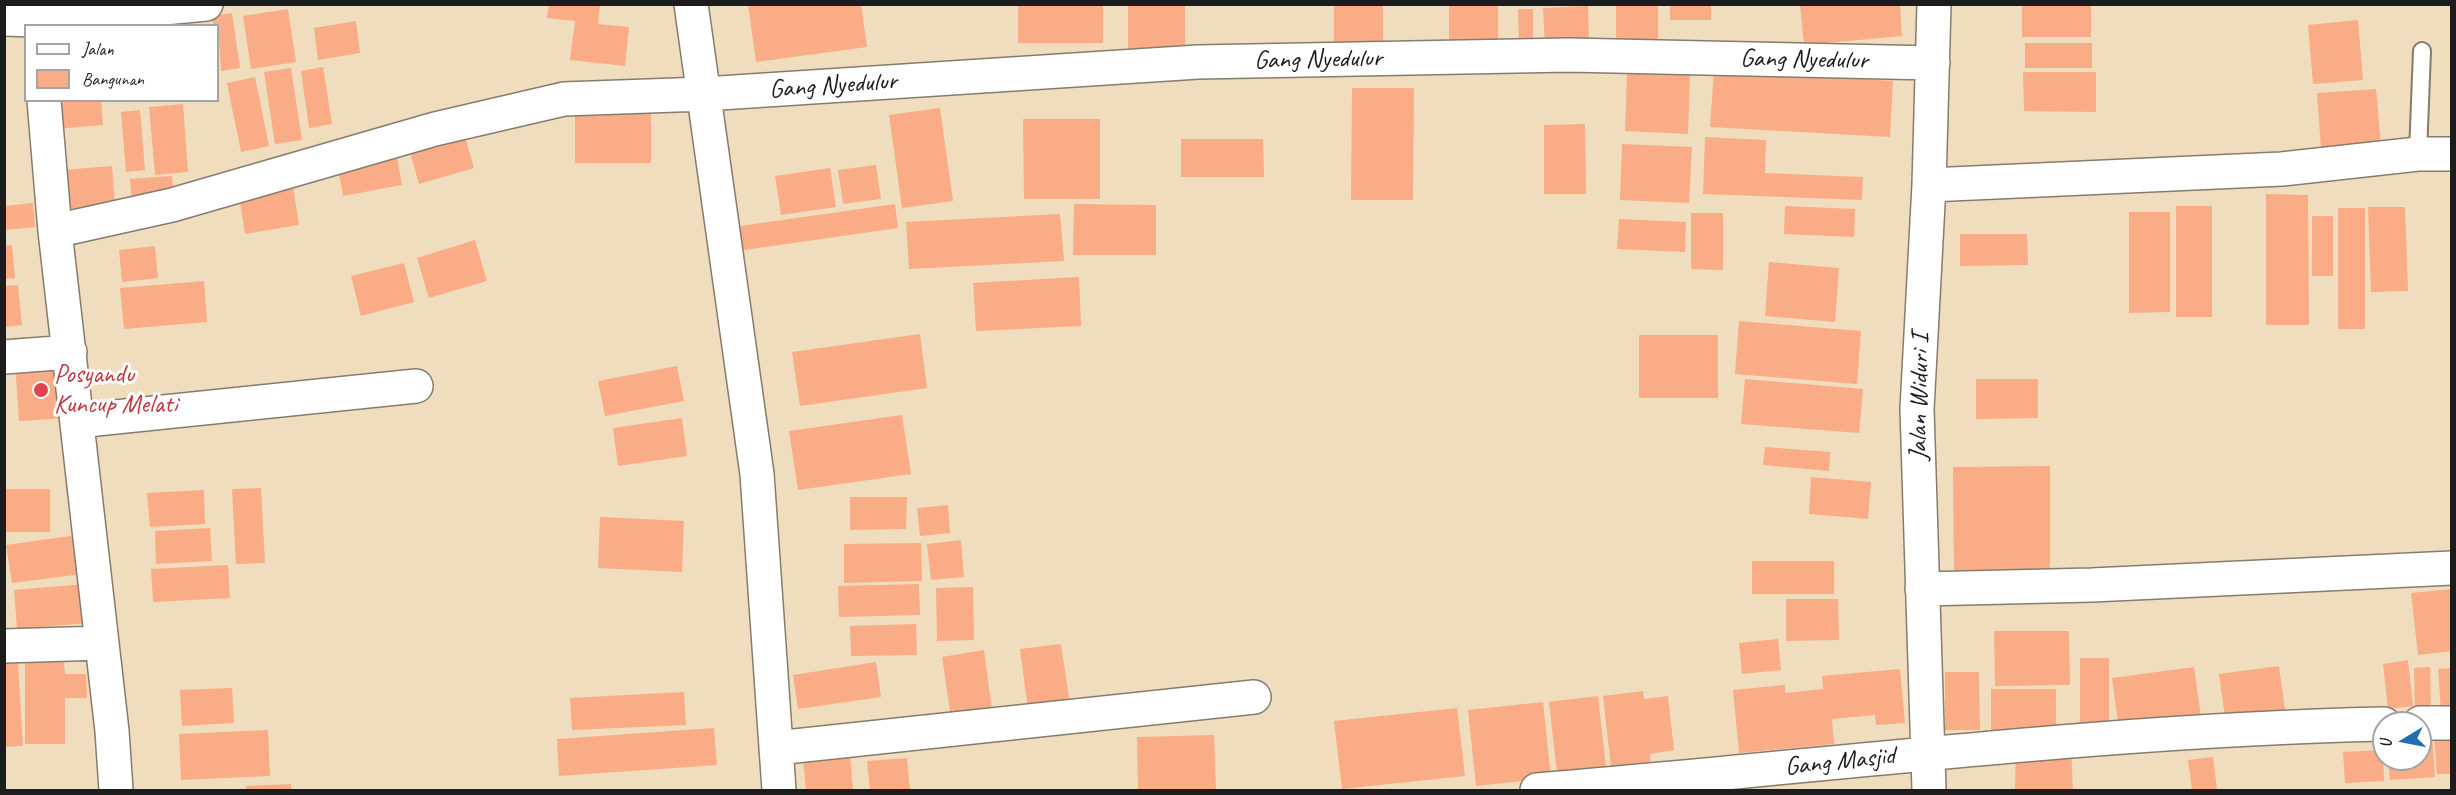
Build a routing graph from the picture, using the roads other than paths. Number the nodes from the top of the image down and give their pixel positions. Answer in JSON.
{"nodes":[{"id":1,"x":206,"y":4,"type":"edge"},
{"id":2,"x":691,"y":4,"type":"edge"},
{"id":3,"x":1934,"y":4,"type":"edge"},
{"id":4,"x":29,"y":17,"type":"edge"},
{"id":5,"x":2422,"y":51,"type":"dead end"},
{"id":6,"x":1934,"y":63,"type":"junction"},
{"id":7,"x":704,"y":94,"type":"junction"},
{"id":8,"x":44,"y":102,"type":"edge"},
{"id":9,"x":2418,"y":154,"type":"junction"},
{"id":10,"x":2451,"y":154,"type":"edge"},
{"id":11,"x":1929,"y":185,"type":"junction"},
{"id":12,"x":55,"y":231,"type":"junction"},
{"id":13,"x":70,"y":352,"type":"junction"},
{"id":14,"x":4,"y":357,"type":"edge"},
{"id":15,"x":416,"y":387,"type":"dead end"},
{"id":16,"x":77,"y":421,"type":"junction"},
{"id":17,"x":2451,"y":568,"type":"edge"},
{"id":18,"x":1922,"y":590,"type":"junction"},
{"id":19,"x":102,"y":643,"type":"junction"},
{"id":20,"x":4,"y":646,"type":"edge"},
{"id":21,"x":1254,"y":697,"type":"dead end"},
{"id":22,"x":2432,"y":723,"type":"edge"},
{"id":23,"x":2451,"y":723,"type":"edge"},
{"id":24,"x":2372,"y":725,"type":"edge"},
{"id":25,"x":776,"y":748,"type":"junction"},
{"id":26,"x":1927,"y":754,"type":"junction"},
{"id":27,"x":116,"y":790,"type":"edge"},
{"id":28,"x":779,"y":790,"type":"edge"},
{"id":29,"x":1537,"y":790,"type":"edge"},
{"id":30,"x":1929,"y":790,"type":"edge"}],
"edges":[{"from":1,"to":4,"type":"street"},
{"from":2,"to":7,"type":"street"},
{"from":3,"to":6,"type":"street","name":"Jalan Widuri I"},
{"from":5,"to":9,"type":"lane"},
{"from":6,"to":7,"type":"street","name":"Gang Nyedulur"},
{"from":6,"to":11,"type":"street","name":"Jalan Widuri I"},
{"from":7,"to":12,"type":"street","name":"Gang Nyedulur"},
{"from":7,"to":25,"type":"street"},
{"from":8,"to":12,"type":"street"},
{"from":9,"to":10,"type":"street"},
{"from":9,"to":11,"type":"street"},
{"from":11,"to":18,"type":"street","name":"Jalan Widuri I"},
{"from":12,"to":13,"type":"street"},
{"from":13,"to":14,"type":"street"},
{"from":13,"to":16,"type":"street"},
{"from":15,"to":16,"type":"street"},
{"from":16,"to":19,"type":"street"},
{"from":17,"to":18,"type":"street"},
{"from":18,"to":26,"type":"street","name":"Jalan Widuri I"},
{"from":19,"to":20,"type":"street"},
{"from":19,"to":27,"type":"street"},
{"from":21,"to":25,"type":"street"},
{"from":22,"to":23,"type":"street"},
{"from":24,"to":26,"type":"street","name":"Gang Masjid"},
{"from":25,"to":28,"type":"street"},
{"from":26,"to":29,"type":"street","name":"Gang Masjid"},
{"from":26,"to":30,"type":"street","name":"Jalan Widuri I"}]}
